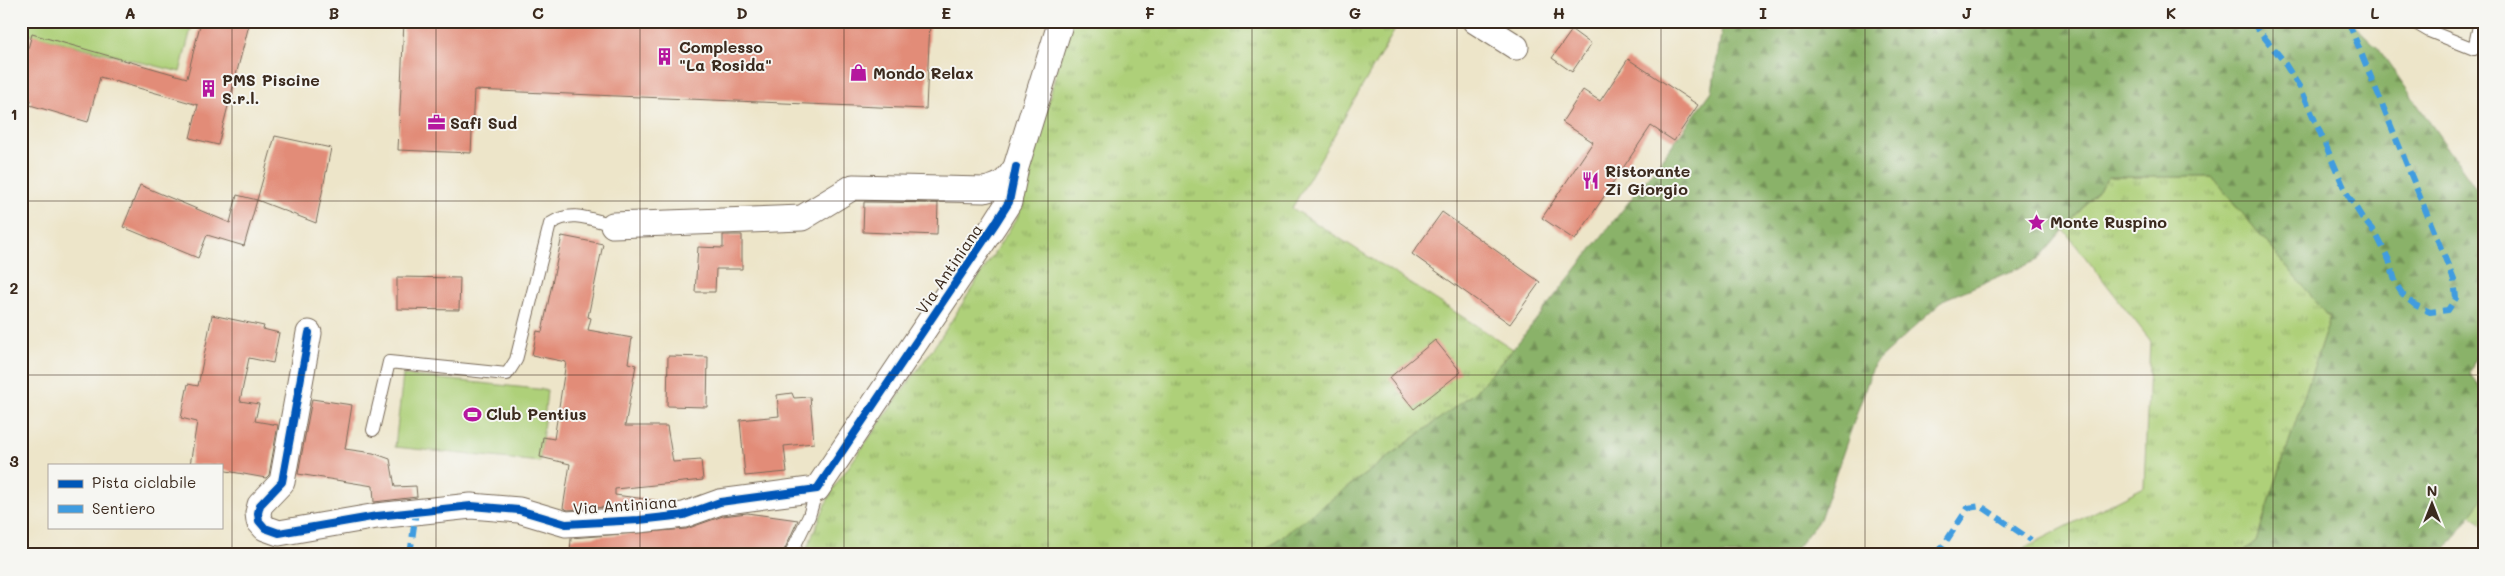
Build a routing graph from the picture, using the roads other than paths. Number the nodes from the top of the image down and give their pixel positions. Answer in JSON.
{"nodes":[{"id":1,"x":1061,"y":21,"type":"edge"},
{"id":2,"x":1475,"y":21,"type":"edge"},
{"id":3,"x":2412,"y":21,"type":"edge"},
{"id":4,"x":2480,"y":21,"type":"edge"},
{"id":5,"x":1516,"y":47,"type":"dead end"},
{"id":6,"x":2479,"y":52,"type":"edge"},
{"id":7,"x":1016,"y":167,"type":"junction"},
{"id":8,"x":613,"y":225,"type":"joint"},
{"id":9,"x":309,"y":333,"type":"dead end"},
{"id":10,"x":373,"y":430,"type":"dead end"},
{"id":11,"x":817,"y":489,"type":"junction"},
{"id":12,"x":790,"y":555,"type":"edge"}],
"edges":[{"from":1,"to":7,"type":"street","name":"Via Antiniana"},
{"from":2,"to":5,"type":"street"},
{"from":3,"to":6,"type":"lane"},
{"from":4,"to":6,"type":"lane"},
{"from":7,"to":8,"type":"street","name":"Via Antiniana"},
{"from":7,"to":11,"type":"street","name":"Via Antiniana"},
{"from":8,"to":10,"type":"lane"},
{"from":9,"to":11,"type":"street","name":"Via Antiniana"},
{"from":11,"to":12,"type":"lane"}]}
